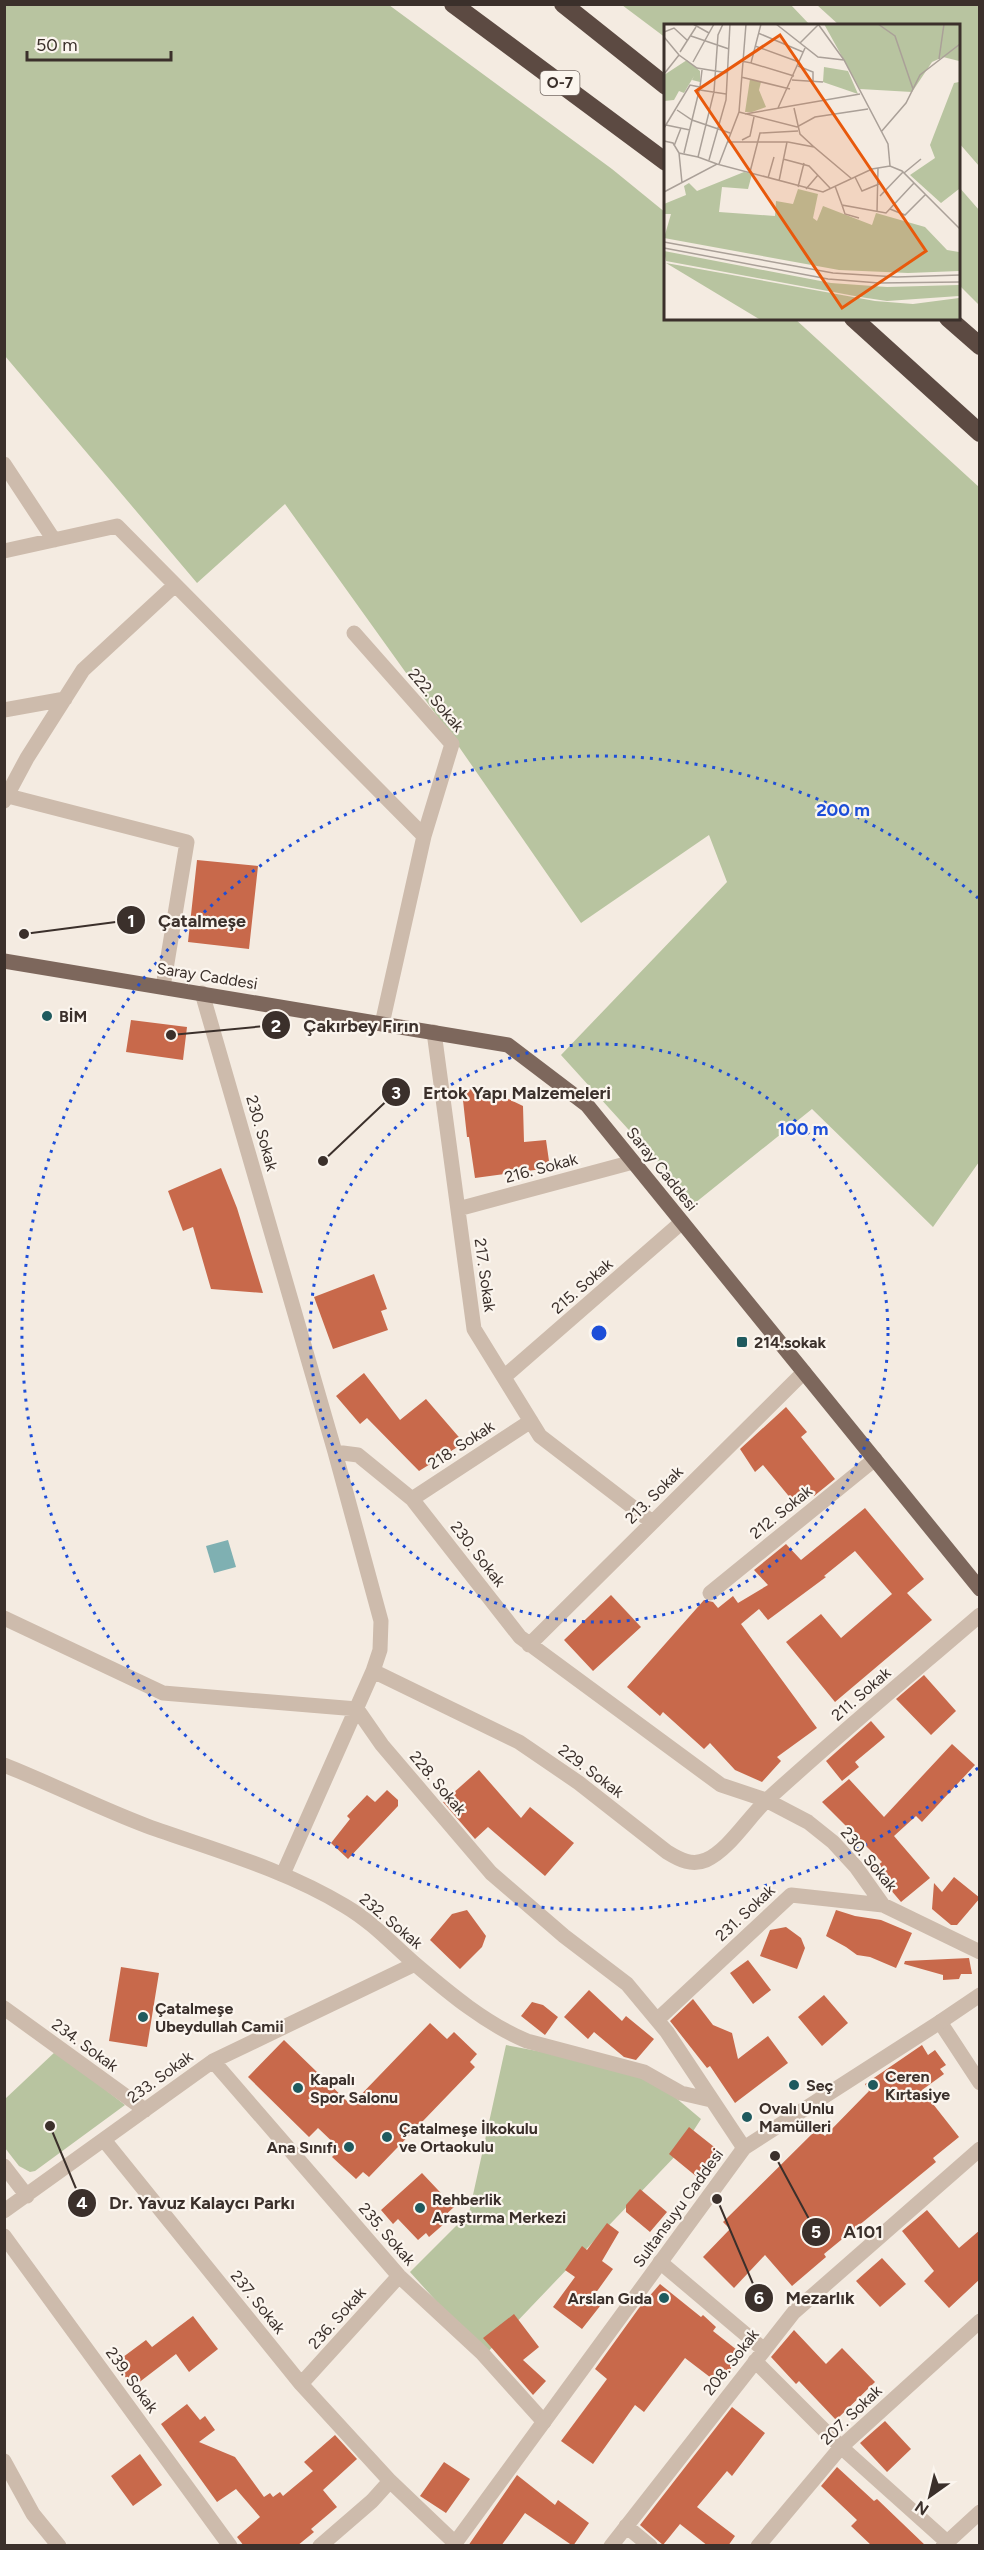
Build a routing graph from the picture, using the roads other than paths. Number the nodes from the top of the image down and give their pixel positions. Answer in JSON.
{"nodes":[{"id":1,"x":453,"y":4,"type":"edge"},
{"id":2,"x":563,"y":4,"type":"edge"},
{"id":3,"x":664,"y":84,"type":"edge"},
{"id":4,"x":664,"y":161,"type":"edge"},
{"id":5,"x":855,"y":320,"type":"edge"},
{"id":6,"x":950,"y":320,"type":"edge"},
{"id":7,"x":980,"y":346,"type":"edge"},
{"id":8,"x":980,"y":433,"type":"edge"},
{"id":9,"x":4,"y":464,"type":"edge"},
{"id":10,"x":54,"y":540,"type":"junction"},
{"id":11,"x":4,"y":551,"type":"edge"},
{"id":12,"x":175,"y":585,"type":"junction"},
{"id":13,"x":354,"y":633,"type":"dead end"},
{"id":14,"x":65,"y":699,"type":"junction"},
{"id":15,"x":4,"y":710,"type":"edge"},
{"id":16,"x":6,"y":798,"type":"edge"},
{"id":17,"x":424,"y":836,"type":"junction"},
{"id":18,"x":4,"y":961,"type":"edge"},
{"id":19,"x":163,"y":987,"type":"junction"},
{"id":20,"x":202,"y":993,"type":"junction"},
{"id":21,"x":382,"y":1023,"type":"junction"},
{"id":22,"x":434,"y":1032,"type":"junction"},
{"id":23,"x":633,"y":1162,"type":"junction"},
{"id":24,"x":458,"y":1209,"type":"junction"},
{"id":25,"x":682,"y":1222,"type":"junction"},
{"id":26,"x":804,"y":1372,"type":"junction"},
{"id":27,"x":504,"y":1377,"type":"junction"},
{"id":28,"x":531,"y":1420,"type":"junction"},
{"id":29,"x":335,"y":1452,"type":"junction"},
{"id":30,"x":875,"y":1459,"type":"junction"},
{"id":31,"x":412,"y":1499,"type":"junction"},
{"id":32,"x":652,"y":1522,"type":"junction"},
{"id":33,"x":980,"y":1588,"type":"edge"},
{"id":34,"x":710,"y":1593,"type":"dead end"},
{"id":35,"x":980,"y":1615,"type":"edge"},
{"id":36,"x":4,"y":1618,"type":"edge"},
{"id":37,"x":529,"y":1644,"type":"junction"},
{"id":38,"x":373,"y":1671,"type":"junction"},
{"id":39,"x":357,"y":1709,"type":"junction"},
{"id":40,"x":4,"y":1765,"type":"edge"},
{"id":41,"x":766,"y":1800,"type":"junction"},
{"id":42,"x":283,"y":1875,"type":"junction"},
{"id":43,"x":882,"y":1905,"type":"junction"},
{"id":44,"x":980,"y":1952,"type":"edge"},
{"id":45,"x":415,"y":1964,"type":"junction"},
{"id":46,"x":980,"y":1995,"type":"edge"},
{"id":47,"x":4,"y":2008,"type":"edge"},
{"id":48,"x":657,"y":2020,"type":"junction"},
{"id":49,"x":940,"y":2022,"type":"junction"},
{"id":50,"x":213,"y":2061,"type":"junction"},
{"id":51,"x":980,"y":2083,"type":"edge"},
{"id":52,"x":711,"y":2100,"type":"junction"},
{"id":53,"x":145,"y":2110,"type":"junction"},
{"id":54,"x":104,"y":2140,"type":"junction"},
{"id":55,"x":744,"y":2148,"type":"junction"},
{"id":56,"x":980,"y":2149,"type":"edge"},
{"id":57,"x":4,"y":2166,"type":"edge"},
{"id":58,"x":27,"y":2196,"type":"junction"},
{"id":59,"x":4,"y":2211,"type":"edge"},
{"id":60,"x":4,"y":2236,"type":"edge"},
{"id":61,"x":660,"y":2262,"type":"junction"},
{"id":62,"x":399,"y":2276,"type":"junction"},
{"id":63,"x":980,"y":2321,"type":"edge"},
{"id":64,"x":759,"y":2355,"type":"junction"},
{"id":65,"x":301,"y":2384,"type":"junction"},
{"id":66,"x":544,"y":2422,"type":"junction"},
{"id":67,"x":841,"y":2447,"type":"junction"},
{"id":68,"x":4,"y":2461,"type":"edge"},
{"id":69,"x":390,"y":2481,"type":"junction"},
{"id":70,"x":980,"y":2512,"type":"edge"},
{"id":71,"x":626,"y":2526,"type":"junction"},
{"id":72,"x":944,"y":2543,"type":"edge"},
{"id":73,"x":454,"y":2544,"type":"edge"},
{"id":74,"x":59,"y":2546,"type":"edge"},
{"id":75,"x":230,"y":2546,"type":"edge"},
{"id":76,"x":320,"y":2546,"type":"edge"},
{"id":77,"x":611,"y":2546,"type":"edge"},
{"id":78,"x":650,"y":2546,"type":"edge"},
{"id":79,"x":758,"y":2546,"type":"edge"}],
"edges":[{"from":1,"to":4,"type":"highway","number":"O-7"},
{"from":2,"to":3,"type":"highway"},
{"from":5,"to":8,"type":"highway"},
{"from":6,"to":7,"type":"highway"},
{"from":9,"to":10,"type":"street"},
{"from":10,"to":11,"type":"street"},
{"from":10,"to":12,"type":"street"},
{"from":12,"to":14,"type":"street"},
{"from":12,"to":17,"type":"street"},
{"from":13,"to":17,"type":"street","name":"222. Sokak"},
{"from":14,"to":15,"type":"street"},
{"from":14,"to":16,"type":"street"},
{"from":16,"to":19,"type":"street"},
{"from":17,"to":21,"type":"street"},
{"from":18,"to":19,"type":"main road","name":"Saray Caddesi"},
{"from":19,"to":20,"type":"main road","name":"Saray Caddesi"},
{"from":20,"to":21,"type":"main road","name":"Saray Caddesi"},
{"from":20,"to":29,"type":"street","name":"230. Sokak"},
{"from":21,"to":22,"type":"main road","name":"Saray Caddesi"},
{"from":22,"to":23,"type":"main road","name":"Saray Caddesi"},
{"from":22,"to":24,"type":"street","name":"217. Sokak"},
{"from":23,"to":24,"type":"street","name":"216. Sokak"},
{"from":23,"to":25,"type":"main road","name":"Saray Caddesi"},
{"from":24,"to":27,"type":"street","name":"217. Sokak"},
{"from":25,"to":26,"type":"main road","name":"Saray Caddesi"},
{"from":25,"to":27,"type":"street","name":"215. Sokak"},
{"from":26,"to":30,"type":"main road","name":"Saray Caddesi"},
{"from":26,"to":32,"type":"street","name":"213. Sokak"},
{"from":27,"to":28,"type":"street","name":"217. Sokak"},
{"from":28,"to":31,"type":"street","name":"218. Sokak"},
{"from":28,"to":32,"type":"street","name":"217. Sokak"},
{"from":29,"to":31,"type":"street","name":"230. Sokak"},
{"from":29,"to":38,"type":"street"},
{"from":30,"to":33,"type":"main road","name":"Saray Caddesi"},
{"from":30,"to":34,"type":"street","name":"212. Sokak"},
{"from":31,"to":37,"type":"street","name":"230. Sokak"},
{"from":32,"to":37,"type":"street","name":"213. Sokak"},
{"from":35,"to":41,"type":"street","name":"211. Sokak"},
{"from":36,"to":39,"type":"street"},
{"from":37,"to":41,"type":"street","name":"230. Sokak"},
{"from":38,"to":39,"type":"street"},
{"from":38,"to":41,"type":"street","name":"229. Sokak"},
{"from":39,"to":42,"type":"street"},
{"from":39,"to":48,"type":"street","name":"228. Sokak"},
{"from":40,"to":42,"type":"street","name":"232. Sokak"},
{"from":41,"to":43,"type":"street","name":"230. Sokak"},
{"from":42,"to":45,"type":"street","name":"232. Sokak"},
{"from":43,"to":44,"type":"street","name":"230. Sokak"},
{"from":43,"to":48,"type":"street","name":"231. Sokak"},
{"from":45,"to":50,"type":"street","name":"233. Sokak"},
{"from":45,"to":52,"type":"street","name":"232. Sokak"},
{"from":46,"to":49,"type":"street","name":"Sultansuyu Caddesi"},
{"from":47,"to":53,"type":"street","name":"234. Sokak"},
{"from":48,"to":52,"type":"street","name":"228. Sokak"},
{"from":49,"to":51,"type":"street"},
{"from":49,"to":55,"type":"street","name":"Sultansuyu Caddesi"},
{"from":50,"to":53,"type":"street","name":"233. Sokak"},
{"from":50,"to":62,"type":"street","name":"235. Sokak"},
{"from":52,"to":55,"type":"street","name":"228. Sokak"},
{"from":53,"to":54,"type":"street","name":"233. Sokak"},
{"from":54,"to":58,"type":"street","name":"233. Sokak"},
{"from":54,"to":65,"type":"street","name":"237. Sokak"},
{"from":55,"to":61,"type":"street","name":"Sultansuyu Caddesi"},
{"from":56,"to":64,"type":"street","name":"208. Sokak"},
{"from":57,"to":58,"type":"street"},
{"from":58,"to":59,"type":"street","name":"233. Sokak"},
{"from":60,"to":75,"type":"street","name":"239. Sokak"},
{"from":61,"to":64,"type":"street"},
{"from":61,"to":66,"type":"street","name":"Sultansuyu Caddesi"},
{"from":62,"to":65,"type":"street","name":"236. Sokak"},
{"from":62,"to":66,"type":"street","name":"235. Sokak"},
{"from":63,"to":67,"type":"street","name":"207. Sokak"},
{"from":64,"to":67,"type":"street"},
{"from":64,"to":71,"type":"street","name":"208. Sokak"},
{"from":65,"to":69,"type":"street","name":"237. Sokak"},
{"from":66,"to":73,"type":"street","name":"Sultansuyu Caddesi"},
{"from":67,"to":72,"type":"street"},
{"from":67,"to":79,"type":"street","name":"207. Sokak"},
{"from":68,"to":74,"type":"street"},
{"from":69,"to":73,"type":"street","name":"237. Sokak"},
{"from":69,"to":76,"type":"street"},
{"from":70,"to":72,"type":"street"},
{"from":71,"to":77,"type":"street","name":"208. Sokak"},
{"from":71,"to":78,"type":"street"}]}
